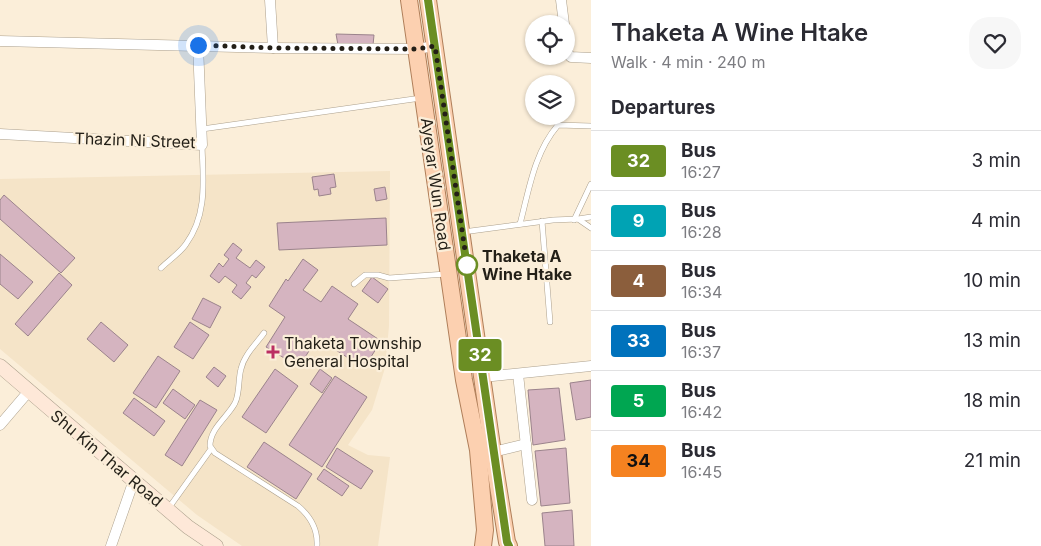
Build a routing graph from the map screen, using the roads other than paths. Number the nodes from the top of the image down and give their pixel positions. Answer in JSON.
{"nodes":[{"id":1,"x":270,"y":0,"type":"edge"},
{"id":2,"x":409,"y":0,"type":"edge"},
{"id":3,"x":428,"y":0,"type":"edge"},
{"id":4,"x":561,"y":0,"type":"edge"},
{"id":5,"x":563,"y":15,"type":"edge"},
{"id":6,"x":0,"y":41,"type":"edge"},
{"id":7,"x":198,"y":45,"type":"junction"},
{"id":8,"x":435,"y":46,"type":"junction"},
{"id":9,"x":274,"y":48,"type":"junction"},
{"id":10,"x":416,"y":49,"type":"junction"},
{"id":11,"x":575,"y":58,"type":"edge"},
{"id":12,"x":591,"y":58,"type":"edge"},
{"id":13,"x":424,"y":98,"type":"junction"},
{"id":14,"x":591,"y":126,"type":"edge"},
{"id":15,"x":201,"y":129,"type":"junction"},
{"id":16,"x":0,"y":134,"type":"edge"},
{"id":17,"x":202,"y":145,"type":"junction"},
{"id":18,"x":591,"y":184,"type":"edge"},
{"id":19,"x":591,"y":217,"type":"edge"},
{"id":20,"x":576,"y":219,"type":"junction"},
{"id":21,"x":542,"y":221,"type":"junction"},
{"id":22,"x":520,"y":224,"type":"junction"},
{"id":23,"x":591,"y":228,"type":"edge"},
{"id":24,"x":462,"y":232,"type":"junction"},
{"id":25,"x":161,"y":268,"type":"dead end"},
{"id":26,"x":449,"y":273,"type":"junction"},
{"id":27,"x":354,"y":284,"type":"dead end"},
{"id":28,"x":550,"y":322,"type":"dead end"},
{"id":29,"x":264,"y":333,"type":"dead end"},
{"id":30,"x":0,"y":366,"type":"edge"},
{"id":31,"x":591,"y":366,"type":"edge"},
{"id":32,"x":518,"y":374,"type":"junction"},
{"id":33,"x":483,"y":377,"type":"junction"},
{"id":34,"x":29,"y":391,"type":"junction"},
{"id":35,"x":0,"y":425,"type":"edge"},
{"id":36,"x":526,"y":444,"type":"junction"},
{"id":37,"x":210,"y":449,"type":"junction"},
{"id":38,"x":485,"y":451,"type":"junction"},
{"id":39,"x":134,"y":480,"type":"junction"},
{"id":40,"x":532,"y":500,"type":"dead end"},
{"id":41,"x":168,"y":509,"type":"junction"},
{"id":42,"x":110,"y":546,"type":"edge"},
{"id":43,"x":216,"y":546,"type":"edge"},
{"id":44,"x":317,"y":546,"type":"edge"},
{"id":45,"x":483,"y":546,"type":"edge"},
{"id":46,"x":509,"y":546,"type":"edge"}],
"edges":[{"from":1,"to":9,"type":"street"},
{"from":2,"to":10,"type":"main road","name":"Ayeyar Wun Road"},
{"from":3,"to":8,"type":"main road","name":"Ayeyar Wun Road"},
{"from":4,"to":5,"type":"street"},
{"from":6,"to":7,"type":"street"},
{"from":7,"to":9,"type":"street"},
{"from":7,"to":15,"type":"street","name":"Thazin Ni Street"},
{"from":8,"to":10,"type":"street"},
{"from":8,"to":24,"type":"main road","name":"Ayeyar Wun Road"},
{"from":9,"to":10,"type":"street"},
{"from":10,"to":13,"type":"main road","name":"Ayeyar Wun Road"},
{"from":11,"to":12,"type":"street"},
{"from":13,"to":15,"type":"lane"},
{"from":13,"to":26,"type":"main road","name":"Ayeyar Wun Road"},
{"from":14,"to":22,"type":"lane"},
{"from":15,"to":17,"type":"street","name":"Thazin Ni Street"},
{"from":16,"to":17,"type":"street","name":"Thazin Ni Street"},
{"from":17,"to":25,"type":"lane"},
{"from":18,"to":20,"type":"lane"},
{"from":19,"to":20,"type":"lane"},
{"from":20,"to":21,"type":"lane"},
{"from":20,"to":23,"type":"lane"},
{"from":21,"to":22,"type":"lane"},
{"from":21,"to":28,"type":"lane"},
{"from":22,"to":24,"type":"lane"},
{"from":24,"to":33,"type":"main road","name":"Ayeyar Wun Road"},
{"from":26,"to":27,"type":"lane"},
{"from":26,"to":38,"type":"main road","name":"Ayeyar Wun Road"},
{"from":29,"to":37,"type":"lane"},
{"from":30,"to":34,"type":"street","name":"Shu Kin Thar Road"},
{"from":31,"to":32,"type":"street"},
{"from":32,"to":33,"type":"street"},
{"from":32,"to":36,"type":"street"},
{"from":33,"to":38,"type":"main road","name":"Ayeyar Wun Road"},
{"from":34,"to":35,"type":"street"},
{"from":34,"to":39,"type":"street","name":"Shu Kin Thar Road"},
{"from":36,"to":38,"type":"street"},
{"from":36,"to":40,"type":"street"},
{"from":37,"to":41,"type":"lane"},
{"from":37,"to":44,"type":"lane"},
{"from":38,"to":45,"type":"main road","name":"Ayeyar Wun Road"},
{"from":38,"to":46,"type":"main road","name":"Ayeyar Wun Road"},
{"from":39,"to":41,"type":"street","name":"Shu Kin Thar Road"},
{"from":39,"to":42,"type":"street"},
{"from":41,"to":43,"type":"street","name":"Shu Kin Thar Road"}]}
